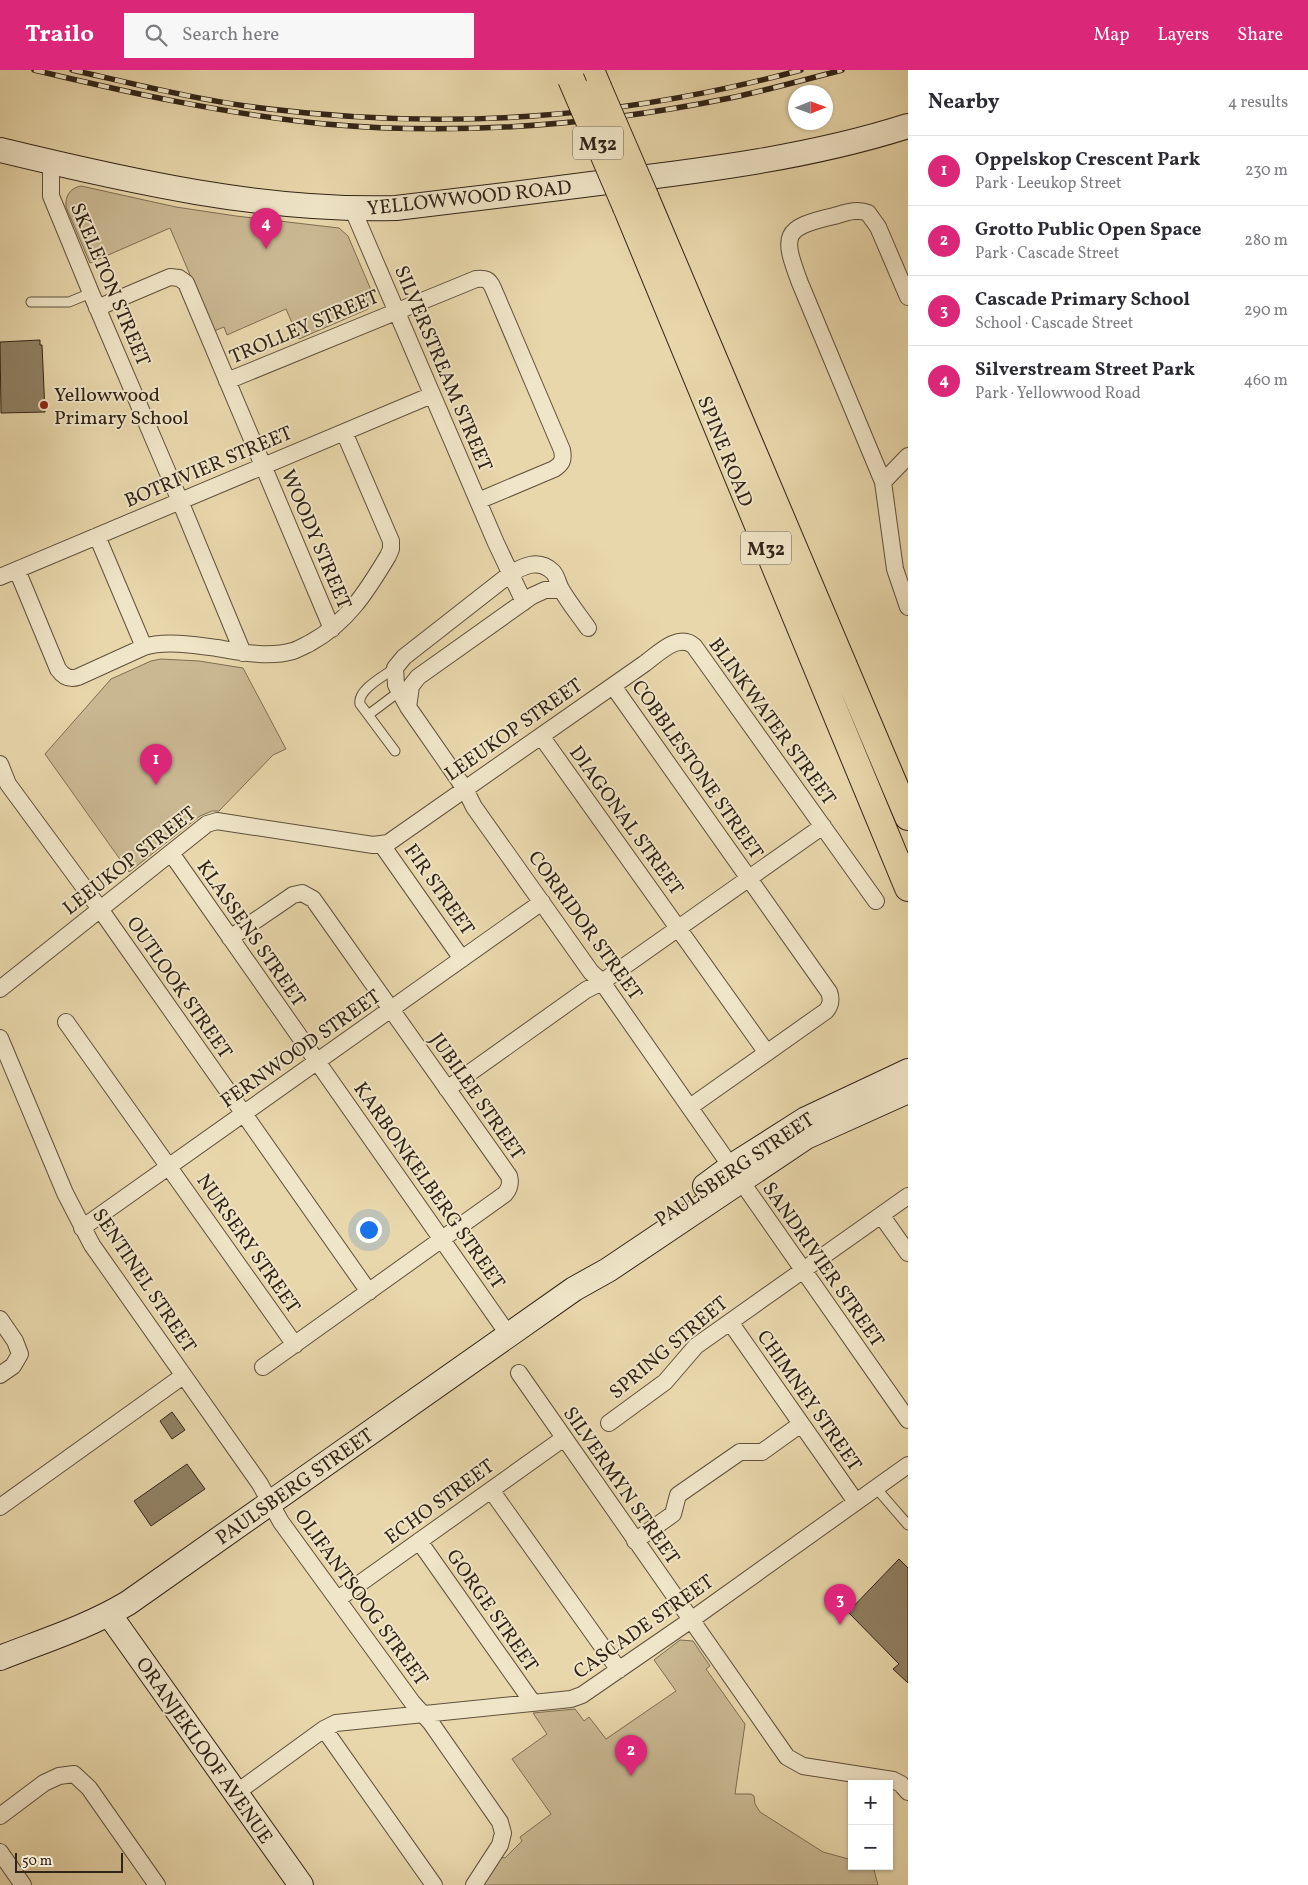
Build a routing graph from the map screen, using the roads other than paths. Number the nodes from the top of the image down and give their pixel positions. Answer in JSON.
{"nodes":[{"id":1,"x":582,"y":77,"type":"edge"},
{"id":2,"x":908,"y":126,"type":"edge"},
{"id":3,"x":0,"y":150,"type":"edge"},
{"id":4,"x":51,"y":162,"type":"junction"},
{"id":5,"x":635,"y":201,"type":"junction"},
{"id":6,"x":353,"y":210,"type":"junction"},
{"id":7,"x":908,"y":297,"type":"edge"},
{"id":8,"x":94,"y":300,"type":"junction"},
{"id":9,"x":31,"y":302,"type":"dead end"},
{"id":10,"x":396,"y":311,"type":"junction"},
{"id":11,"x":227,"y":381,"type":"junction"},
{"id":12,"x":432,"y":395,"type":"junction"},
{"id":13,"x":344,"y":432,"type":"junction"},
{"id":14,"x":908,"y":456,"type":"edge"},
{"id":15,"x":263,"y":466,"type":"junction"},
{"id":16,"x":883,"y":482,"type":"junction"},
{"id":17,"x":180,"y":501,"type":"junction"},
{"id":18,"x":478,"y":501,"type":"junction"},
{"id":19,"x":97,"y":536,"type":"junction"},
{"id":20,"x":17,"y":570,"type":"junction"},
{"id":21,"x":510,"y":574,"type":"junction"},
{"id":22,"x":0,"y":577,"type":"edge"},
{"id":23,"x":561,"y":590,"type":"junction"},
{"id":24,"x":524,"y":602,"type":"junction"},
{"id":25,"x":908,"y":607,"type":"edge"},
{"id":26,"x":588,"y":628,"type":"dead end"},
{"id":27,"x":332,"y":629,"type":"junction"},
{"id":28,"x":144,"y":647,"type":"junction"},
{"id":29,"x":243,"y":653,"type":"junction"},
{"id":30,"x":394,"y":668,"type":"junction"},
{"id":31,"x":612,"y":686,"type":"junction"},
{"id":32,"x":400,"y":691,"type":"junction"},
{"id":33,"x":408,"y":707,"type":"junction"},
{"id":34,"x":368,"y":715,"type":"junction"},
{"id":35,"x":541,"y":736,"type":"junction"},
{"id":36,"x":395,"y":750,"type":"dead end"},
{"id":37,"x":0,"y":764,"type":"edge"},
{"id":38,"x":466,"y":789,"type":"junction"},
{"id":39,"x":908,"y":817,"type":"edge"},
{"id":40,"x":823,"y":826,"type":"junction"},
{"id":41,"x":382,"y":845,"type":"junction"},
{"id":42,"x":171,"y":853,"type":"junction"},
{"id":43,"x":748,"y":878,"type":"junction"},
{"id":44,"x":908,"y":888,"type":"edge"},
{"id":45,"x":876,"y":901,"type":"dead end"},
{"id":46,"x":542,"y":902,"type":"junction"},
{"id":47,"x":100,"y":909,"type":"junction"},
{"id":48,"x":678,"y":928,"type":"junction"},
{"id":49,"x":230,"y":938,"type":"junction"},
{"id":50,"x":462,"y":959,"type":"junction"},
{"id":51,"x":602,"y":982,"type":"junction"},
{"id":52,"x":0,"y":989,"type":"edge"},
{"id":53,"x":391,"y":1009,"type":"junction"},
{"id":54,"x":66,"y":1022,"type":"dead end"},
{"id":55,"x":0,"y":1038,"type":"edge"},
{"id":56,"x":767,"y":1053,"type":"junction"},
{"id":57,"x":317,"y":1062,"type":"junction"},
{"id":58,"x":908,"y":1071,"type":"edge"},
{"id":59,"x":447,"y":1089,"type":"junction"},
{"id":60,"x":908,"y":1091,"type":"edge"},
{"id":61,"x":690,"y":1107,"type":"junction"},
{"id":62,"x":243,"y":1114,"type":"junction"},
{"id":63,"x":169,"y":1166,"type":"junction"},
{"id":64,"x":736,"y":1174,"type":"junction"},
{"id":65,"x":908,"y":1196,"type":"edge"},
{"id":66,"x":881,"y":1215,"type":"junction"},
{"id":67,"x":82,"y":1228,"type":"junction"},
{"id":68,"x":443,"y":1239,"type":"junction"},
{"id":69,"x":908,"y":1253,"type":"edge"},
{"id":70,"x":802,"y":1270,"type":"junction"},
{"id":71,"x":369,"y":1292,"type":"junction"},
{"id":72,"x":0,"y":1319,"type":"edge"},
{"id":73,"x":730,"y":1322,"type":"junction"},
{"id":74,"x":508,"y":1334,"type":"junction"},
{"id":75,"x":295,"y":1345,"type":"junction"},
{"id":76,"x":263,"y":1367,"type":"dead end"},
{"id":77,"x":519,"y":1373,"type":"dead end"},
{"id":78,"x":0,"y":1375,"type":"edge"},
{"id":79,"x":183,"y":1376,"type":"junction"},
{"id":80,"x":908,"y":1420,"type":"edge"},
{"id":81,"x":609,"y":1422,"type":"dead end"},
{"id":82,"x":801,"y":1424,"type":"junction"},
{"id":83,"x":564,"y":1438,"type":"junction"},
{"id":84,"x":908,"y":1465,"type":"edge"},
{"id":85,"x":876,"y":1488,"type":"junction"},
{"id":86,"x":491,"y":1490,"type":"junction"},
{"id":87,"x":3,"y":1499,"type":"edge"},
{"id":88,"x":856,"y":1502,"type":"junction"},
{"id":89,"x":271,"y":1504,"type":"junction"},
{"id":90,"x":908,"y":1525,"type":"edge"},
{"id":91,"x":419,"y":1541,"type":"junction"},
{"id":92,"x":635,"y":1541,"type":"junction"},
{"id":93,"x":338,"y":1599,"type":"junction"},
{"id":94,"x":109,"y":1614,"type":"junction"},
{"id":95,"x":691,"y":1620,"type":"junction"},
{"id":96,"x":0,"y":1658,"type":"edge"},
{"id":97,"x":618,"y":1670,"type":"junction"},
{"id":98,"x":533,"y":1703,"type":"junction"},
{"id":99,"x":422,"y":1714,"type":"junction"},
{"id":100,"x":324,"y":1729,"type":"junction"},
{"id":101,"x":904,"y":1784,"type":"edge"},
{"id":102,"x":236,"y":1793,"type":"junction"},
{"id":103,"x":0,"y":1816,"type":"edge"},
{"id":104,"x":0,"y":1852,"type":"edge"},
{"id":105,"x":23,"y":1885,"type":"edge"},
{"id":106,"x":157,"y":1885,"type":"edge"},
{"id":107,"x":301,"y":1885,"type":"edge"},
{"id":108,"x":434,"y":1885,"type":"edge"},
{"id":109,"x":474,"y":1885,"type":"edge"}],
"edges":[{"from":1,"to":5,"type":"main road","name":"SPINE ROAD","number":"M32","bridge":true},
{"from":2,"to":6,"type":"street","name":"YELLOWWOOD ROAD"},
{"from":3,"to":4,"type":"street","name":"YELLOWWOOD ROAD"},
{"from":4,"to":6,"type":"street","name":"YELLOWWOOD ROAD"},
{"from":4,"to":8,"type":"street","name":"SKELETON STREET"},
{"from":5,"to":39,"type":"main road","name":"SPINE ROAD","number":"M32"},
{"from":5,"to":44,"type":"main road","name":"SPINE ROAD","number":"M32"},
{"from":6,"to":10,"type":"street","name":"SILVERSTREAM STREET"},
{"from":7,"to":16,"type":"street"},
{"from":8,"to":9,"type":"lane"},
{"from":8,"to":11,"type":"street","name":"WOODY STREET"},
{"from":8,"to":17,"type":"street","name":"SKELETON STREET"},
{"from":10,"to":11,"type":"street","name":"TROLLEY STREET"},
{"from":10,"to":12,"type":"street","name":"SILVERSTREAM STREET"},
{"from":10,"to":18,"type":"street","name":"TROLLEY STREET"},
{"from":11,"to":15,"type":"street","name":"WOODY STREET"},
{"from":12,"to":13,"type":"street","name":"BOTRIVIER STREET"},
{"from":12,"to":18,"type":"street","name":"SILVERSTREAM STREET"},
{"from":13,"to":15,"type":"street","name":"BOTRIVIER STREET"},
{"from":13,"to":27,"type":"street"},
{"from":14,"to":16,"type":"street"},
{"from":15,"to":17,"type":"street","name":"BOTRIVIER STREET"},
{"from":15,"to":27,"type":"street","name":"WOODY STREET"},
{"from":16,"to":25,"type":"street"},
{"from":17,"to":19,"type":"street","name":"BOTRIVIER STREET"},
{"from":17,"to":29,"type":"street","name":"SKELETON STREET"},
{"from":18,"to":21,"type":"street","name":"SILVERSTREAM STREET"},
{"from":19,"to":20,"type":"street","name":"BOTRIVIER STREET"},
{"from":19,"to":28,"type":"street"},
{"from":20,"to":22,"type":"street","name":"BOTRIVIER STREET"},
{"from":20,"to":28,"type":"street"},
{"from":21,"to":23,"type":"street"},
{"from":21,"to":24,"type":"street","name":"SILVERSTREAM STREET"},
{"from":21,"to":30,"type":"street"},
{"from":23,"to":24,"type":"street"},
{"from":23,"to":26,"type":"street"},
{"from":24,"to":33,"type":"street"},
{"from":27,"to":29,"type":"street"},
{"from":28,"to":29,"type":"street"},
{"from":30,"to":32,"type":"street","name":"CORRIDOR STREET"},
{"from":30,"to":34,"type":"lane"},
{"from":31,"to":35,"type":"street","name":"LEEUKOP STREET"},
{"from":31,"to":40,"type":"street","name":"BLINKWATER STREET"},
{"from":31,"to":43,"type":"street","name":"COBBLESTONE STREET"},
{"from":32,"to":33,"type":"street","name":"CORRIDOR STREET"},
{"from":32,"to":34,"type":"lane"},
{"from":33,"to":38,"type":"street","name":"CORRIDOR STREET"},
{"from":34,"to":36,"type":"lane"},
{"from":35,"to":38,"type":"street","name":"LEEUKOP STREET"},
{"from":35,"to":48,"type":"street","name":"DIAGONAL STREET"},
{"from":37,"to":47,"type":"street","name":"OUTLOOK STREET"},
{"from":38,"to":41,"type":"street","name":"LEEUKOP STREET"},
{"from":38,"to":46,"type":"street","name":"CORRIDOR STREET"},
{"from":40,"to":43,"type":"street","name":"BLINKWATER STREET"},
{"from":40,"to":45,"type":"street","name":"BLINKWATER STREET"},
{"from":41,"to":42,"type":"street","name":"LEEUKOP STREET"},
{"from":41,"to":50,"type":"street","name":"FIR STREET"},
{"from":42,"to":47,"type":"street","name":"LEEUKOP STREET"},
{"from":42,"to":49,"type":"street","name":"KLASSENS STREET"},
{"from":43,"to":48,"type":"street","name":"BLINKWATER STREET"},
{"from":43,"to":56,"type":"street","name":"COBBLESTONE STREET"},
{"from":46,"to":50,"type":"street","name":"FERNWOOD STREET"},
{"from":46,"to":51,"type":"street","name":"CORRIDOR STREET"},
{"from":47,"to":52,"type":"street","name":"LEEUKOP STREET"},
{"from":47,"to":62,"type":"street","name":"OUTLOOK STREET"},
{"from":48,"to":51,"type":"street","name":"BLINKWATER STREET"},
{"from":48,"to":56,"type":"street","name":"DIAGONAL STREET"},
{"from":49,"to":53,"type":"street","name":"JUBILEE STREET"},
{"from":49,"to":57,"type":"street","name":"KLASSENS STREET"},
{"from":50,"to":53,"type":"street","name":"FERNWOOD STREET"},
{"from":51,"to":59,"type":"street","name":"BLINKWATER STREET"},
{"from":51,"to":61,"type":"street","name":"CORRIDOR STREET"},
{"from":53,"to":57,"type":"street","name":"FERNWOOD STREET"},
{"from":53,"to":59,"type":"street","name":"JUBILEE STREET"},
{"from":54,"to":63,"type":"street","name":"NURSERY STREET"},
{"from":55,"to":67,"type":"street","name":"SENTINEL STREET"},
{"from":56,"to":61,"type":"street"},
{"from":57,"to":62,"type":"street","name":"FERNWOOD STREET"},
{"from":57,"to":68,"type":"street","name":"KARBONKELBERG STREET"},
{"from":58,"to":64,"type":"street","name":"PAULSBERG STREET"},
{"from":59,"to":68,"type":"street","name":"JUBILEE STREET"},
{"from":60,"to":64,"type":"street","name":"PAULSBERG STREET"},
{"from":61,"to":64,"type":"street","name":"CORRIDOR STREET"},
{"from":62,"to":63,"type":"street","name":"FERNWOOD STREET"},
{"from":62,"to":71,"type":"street","name":"OUTLOOK STREET"},
{"from":63,"to":67,"type":"street","name":"FERNWOOD STREET"},
{"from":63,"to":75,"type":"street","name":"NURSERY STREET"},
{"from":64,"to":70,"type":"street","name":"SANDRIVIER STREET"},
{"from":64,"to":74,"type":"street","name":"PAULSBERG STREET"},
{"from":65,"to":66,"type":"street","name":"SPRING STREET"},
{"from":66,"to":69,"type":"street"},
{"from":66,"to":70,"type":"street","name":"SPRING STREET"},
{"from":67,"to":79,"type":"street","name":"SENTINEL STREET"},
{"from":68,"to":71,"type":"street"},
{"from":68,"to":74,"type":"street","name":"KARBONKELBERG STREET"},
{"from":70,"to":73,"type":"street","name":"SPRING STREET"},
{"from":70,"to":80,"type":"street","name":"SANDRIVIER STREET"},
{"from":71,"to":75,"type":"street"},
{"from":72,"to":78,"type":"street"},
{"from":73,"to":81,"type":"street","name":"SPRING STREET"},
{"from":73,"to":82,"type":"street","name":"CHIMNEY STREET"},
{"from":74,"to":89,"type":"street","name":"PAULSBERG STREET"},
{"from":75,"to":76,"type":"street"},
{"from":77,"to":83,"type":"street","name":"SILVERMYN STREET"},
{"from":79,"to":87,"type":"street"},
{"from":79,"to":89,"type":"street","name":"SENTINEL STREET"},
{"from":82,"to":88,"type":"street","name":"CHIMNEY STREET"},
{"from":82,"to":92,"type":"street"},
{"from":83,"to":86,"type":"street","name":"ECHO STREET"},
{"from":83,"to":92,"type":"street","name":"SILVERMYN STREET"},
{"from":84,"to":85,"type":"street","name":"CASCADE STREET"},
{"from":85,"to":88,"type":"street","name":"CASCADE STREET"},
{"from":85,"to":90,"type":"lane"},
{"from":86,"to":91,"type":"street","name":"ECHO STREET"},
{"from":86,"to":97,"type":"street"},
{"from":88,"to":95,"type":"street","name":"CASCADE STREET"},
{"from":89,"to":93,"type":"street","name":"OLIFANTSOOG STREET"},
{"from":89,"to":94,"type":"street","name":"PAULSBERG STREET"},
{"from":91,"to":93,"type":"street","name":"ECHO STREET"},
{"from":91,"to":98,"type":"street","name":"GORGE STREET"},
{"from":92,"to":95,"type":"street","name":"SILVERMYN STREET"},
{"from":93,"to":99,"type":"street","name":"OLIFANTSOOG STREET"},
{"from":94,"to":96,"type":"street","name":"PAULSBERG STREET"},
{"from":94,"to":102,"type":"street","name":"ORANJEKLOOF AVENUE"},
{"from":95,"to":97,"type":"street","name":"CASCADE STREET"},
{"from":95,"to":101,"type":"street","name":"SILVERMYN STREET"},
{"from":97,"to":98,"type":"street","name":"CASCADE STREET"},
{"from":98,"to":99,"type":"street","name":"CASCADE STREET"},
{"from":99,"to":100,"type":"street","name":"CASCADE STREET"},
{"from":99,"to":109,"type":"street","name":"OLIFANTSOOG STREET"},
{"from":100,"to":102,"type":"street","name":"CASCADE STREET"},
{"from":100,"to":108,"type":"street"},
{"from":102,"to":107,"type":"street","name":"ORANJEKLOOF AVENUE"},
{"from":103,"to":106,"type":"street"},
{"from":104,"to":105,"type":"street"}]}
